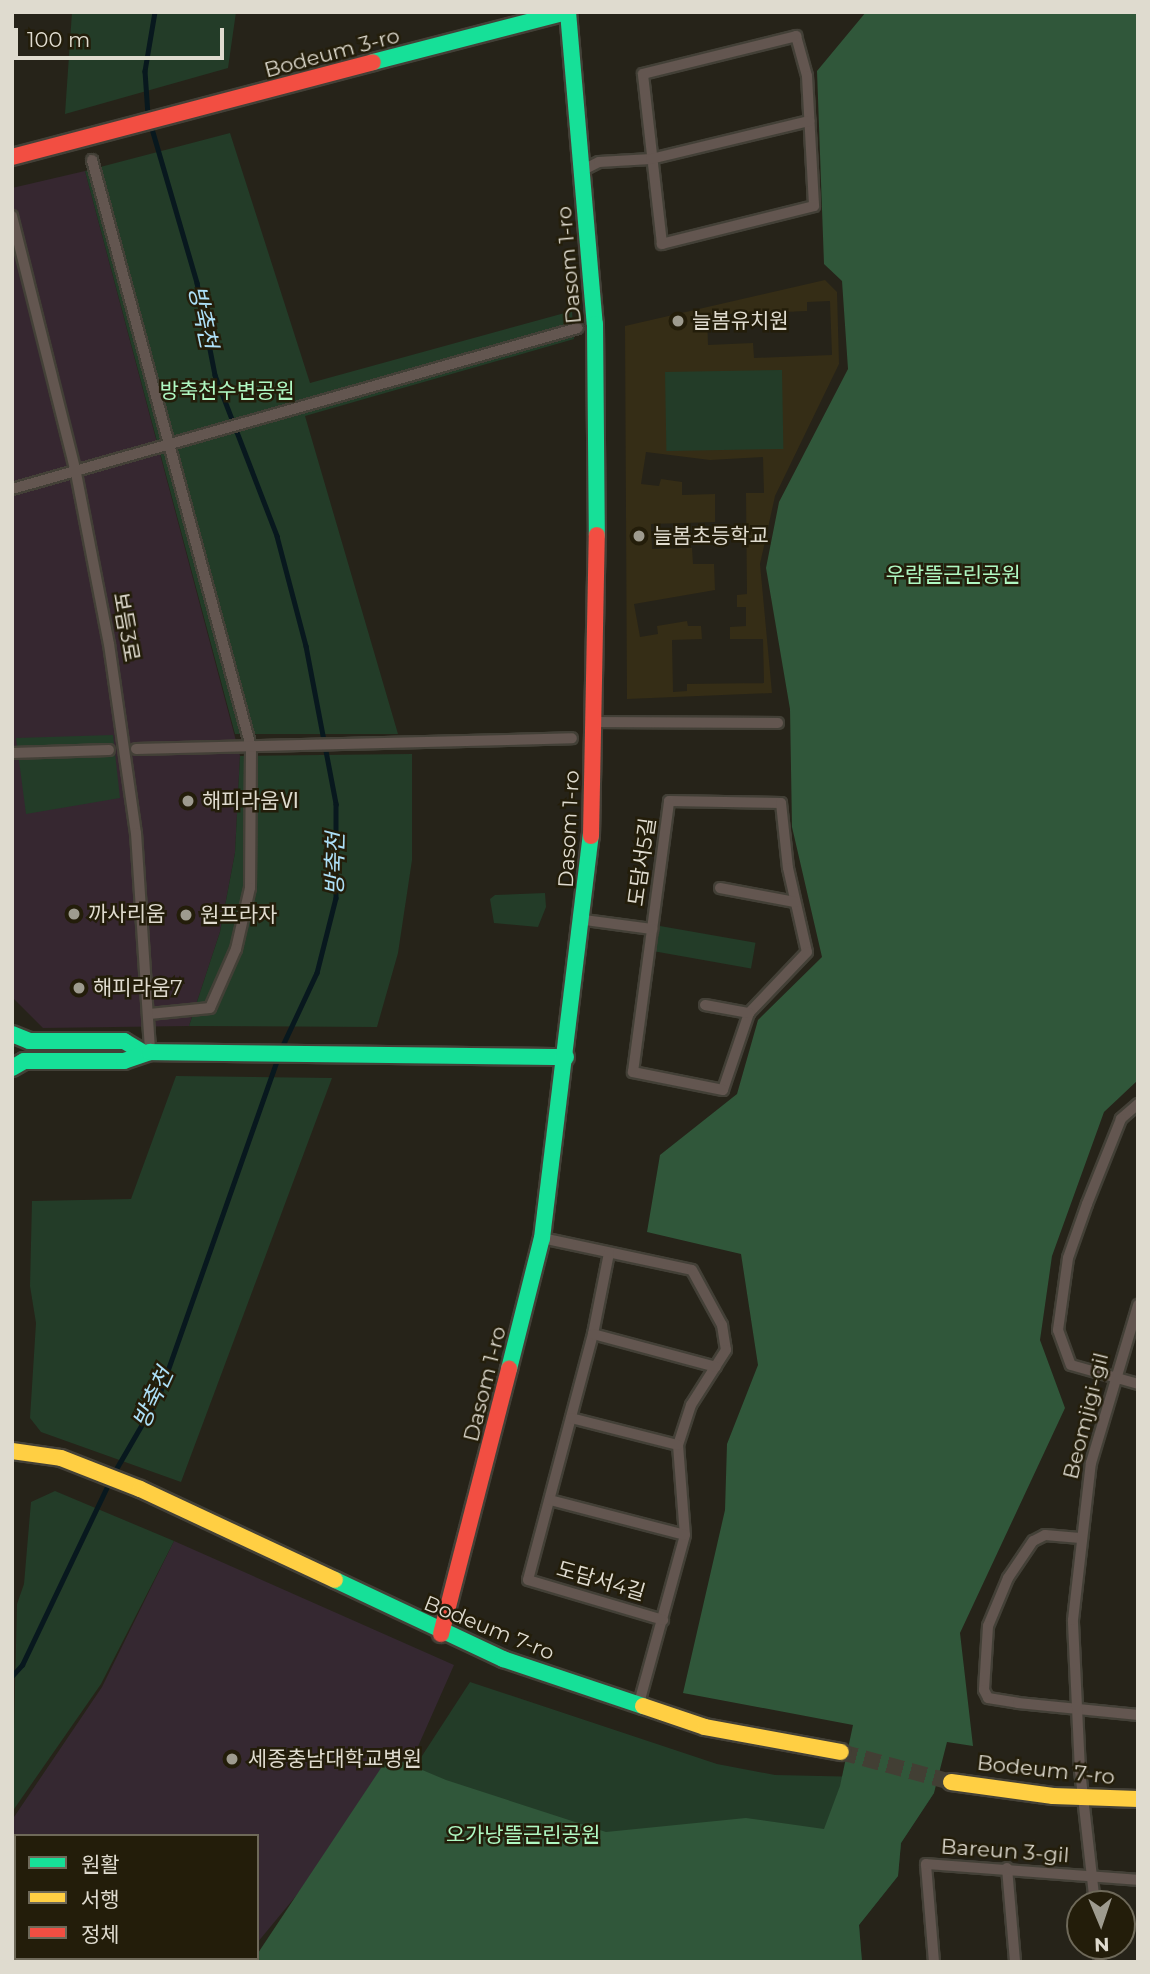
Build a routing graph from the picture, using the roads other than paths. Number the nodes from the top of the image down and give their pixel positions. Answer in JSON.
{"nodes":[{"id":1,"x":567,"y":12,"type":"edge"},
{"id":2,"x":809,"y":121,"type":"junction"},
{"id":3,"x":12,"y":157,"type":"edge"},
{"id":4,"x":651,"y":159,"type":"junction"},
{"id":5,"x":92,"y":160,"type":"dead end"},
{"id":6,"x":581,"y":172,"type":"junction"},
{"id":7,"x":12,"y":216,"type":"edge"},
{"id":8,"x":578,"y":328,"type":"dead end"},
{"id":9,"x":168,"y":445,"type":"junction"},
{"id":10,"x":75,"y":473,"type":"junction"},
{"id":11,"x":12,"y":489,"type":"edge"},
{"id":12,"x":594,"y":722,"type":"junction"},
{"id":13,"x":778,"y":723,"type":"dead end"},
{"id":14,"x":572,"y":738,"type":"dead end"},
{"id":15,"x":251,"y":747,"type":"junction"},
{"id":16,"x":136,"y":749,"type":"dead end"},
{"id":17,"x":109,"y":750,"type":"dead end"},
{"id":18,"x":12,"y":753,"type":"edge"},
{"id":19,"x":720,"y":888,"type":"dead end"},
{"id":20,"x":795,"y":902,"type":"junction"},
{"id":21,"x":585,"y":920,"type":"junction"},
{"id":22,"x":652,"y":929,"type":"junction"},
{"id":23,"x":705,"y":1005,"type":"dead end"},
{"id":24,"x":749,"y":1013,"type":"junction"},
{"id":25,"x":149,"y":1014,"type":"junction"},
{"id":26,"x":12,"y":1034,"type":"edge"},
{"id":27,"x":147,"y":1053,"type":"junction"},
{"id":28,"x":566,"y":1057,"type":"junction"},
{"id":29,"x":12,"y":1068,"type":"edge"},
{"id":30,"x":1138,"y":1104,"type":"edge"},
{"id":31,"x":542,"y":1238,"type":"junction"},
{"id":32,"x":609,"y":1253,"type":"junction"},
{"id":33,"x":1138,"y":1305,"type":"edge"},
{"id":34,"x":593,"y":1334,"type":"junction"},
{"id":35,"x":716,"y":1367,"type":"junction"},
{"id":36,"x":1114,"y":1377,"type":"junction"},
{"id":37,"x":1138,"y":1384,"type":"edge"},
{"id":38,"x":571,"y":1418,"type":"junction"},
{"id":39,"x":678,"y":1445,"type":"junction"},
{"id":40,"x":12,"y":1451,"type":"edge"},
{"id":41,"x":550,"y":1500,"type":"junction"},
{"id":42,"x":685,"y":1535,"type":"junction"},
{"id":43,"x":1080,"y":1538,"type":"junction"},
{"id":44,"x":663,"y":1620,"type":"junction"},
{"id":45,"x":441,"y":1633,"type":"junction"},
{"id":46,"x":638,"y":1707,"type":"junction"},
{"id":47,"x":1076,"y":1711,"type":"junction"},
{"id":48,"x":1138,"y":1715,"type":"edge"},
{"id":49,"x":841,"y":1752,"type":"tunnel mouth"},
{"id":50,"x":951,"y":1782,"type":"tunnel mouth"},
{"id":51,"x":1084,"y":1797,"type":"junction"},
{"id":52,"x":1138,"y":1800,"type":"edge"},
{"id":53,"x":1007,"y":1868,"type":"junction"},
{"id":54,"x":1093,"y":1877,"type":"junction"},
{"id":55,"x":1138,"y":1880,"type":"edge"},
{"id":56,"x":1094,"y":1890,"type":"edge"},
{"id":57,"x":934,"y":1962,"type":"edge"},
{"id":58,"x":1015,"y":1962,"type":"edge"}],
"edges":[{"from":1,"to":3,"type":"street","name":"Bodeum 3-ro"},
{"from":1,"to":6,"type":"street","name":"Dasom 1-ro"},
{"from":2,"to":4,"type":"street"},
{"from":2,"to":4,"type":"street"},
{"from":2,"to":4,"type":"street"},
{"from":4,"to":6,"type":"street"},
{"from":5,"to":9,"type":"street"},
{"from":6,"to":12,"type":"street","name":"Dasom 1-ro"},
{"from":7,"to":10,"type":"street","name":"보듬3로"},
{"from":8,"to":9,"type":"street"},
{"from":9,"to":10,"type":"street"},
{"from":9,"to":15,"type":"street"},
{"from":10,"to":11,"type":"street"},
{"from":10,"to":25,"type":"street","name":"보듬3로"},
{"from":12,"to":13,"type":"street"},
{"from":12,"to":21,"type":"street","name":"Dasom 1-ro"},
{"from":14,"to":15,"type":"street"},
{"from":15,"to":16,"type":"street"},
{"from":15,"to":25,"type":"street"},
{"from":17,"to":18,"type":"street"},
{"from":19,"to":20,"type":"street"},
{"from":20,"to":22,"type":"street","name":"도담서5길"},
{"from":20,"to":24,"type":"street","name":"도담서5길"},
{"from":21,"to":22,"type":"street","name":"도담서5길"},
{"from":21,"to":28,"type":"street","name":"Dasom 1-ro"},
{"from":22,"to":24,"type":"street","name":"도담서5길"},
{"from":23,"to":24,"type":"street"},
{"from":25,"to":27,"type":"street","name":"보듬3로"},
{"from":26,"to":27,"type":"street"},
{"from":27,"to":28,"type":"street"},
{"from":27,"to":29,"type":"street"},
{"from":28,"to":31,"type":"street","name":"Dasom 1-ro"},
{"from":30,"to":36,"type":"street"},
{"from":31,"to":32,"type":"street","name":"도담서4길"},
{"from":31,"to":45,"type":"street","name":"Dasom 1-ro"},
{"from":32,"to":34,"type":"street","name":"도담서4길"},
{"from":32,"to":35,"type":"street","name":"도담서4길"},
{"from":33,"to":36,"type":"street","name":"Beomjigi-gil"},
{"from":34,"to":35,"type":"street"},
{"from":34,"to":38,"type":"street","name":"도담서4길"},
{"from":35,"to":39,"type":"street","name":"도담서4길"},
{"from":36,"to":37,"type":"street"},
{"from":36,"to":43,"type":"street","name":"Beomjigi-gil"},
{"from":38,"to":39,"type":"street"},
{"from":38,"to":41,"type":"street","name":"도담서4길"},
{"from":39,"to":42,"type":"street","name":"도담서4길"},
{"from":40,"to":45,"type":"street","name":"Bodeum 7-ro"},
{"from":41,"to":42,"type":"street"},
{"from":41,"to":44,"type":"street","name":"도담서4길"},
{"from":42,"to":44,"type":"street","name":"도담서4길"},
{"from":43,"to":47,"type":"street","name":"Beomjigi-gil"},
{"from":43,"to":47,"type":"street"},
{"from":44,"to":46,"type":"street","name":"도담서4길"},
{"from":45,"to":46,"type":"street","name":"Bodeum 7-ro"},
{"from":46,"to":49,"type":"street","name":"Bodeum 7-ro"},
{"from":47,"to":48,"type":"street"},
{"from":47,"to":51,"type":"street","name":"Beomjigi-gil"},
{"from":50,"to":51,"type":"street","name":"Bodeum 7-ro"},
{"from":51,"to":52,"type":"street","name":"Bodeum 7-ro"},
{"from":51,"to":54,"type":"street","name":"Beomjigi-gil"},
{"from":53,"to":54,"type":"street","name":"Bareun 3-gil"},
{"from":53,"to":57,"type":"street","name":"Bareun 3-gil"},
{"from":53,"to":58,"type":"street"},
{"from":54,"to":55,"type":"street","name":"Bareun 3-gil"},
{"from":54,"to":56,"type":"street","name":"Beomjigi-gil"}]}
